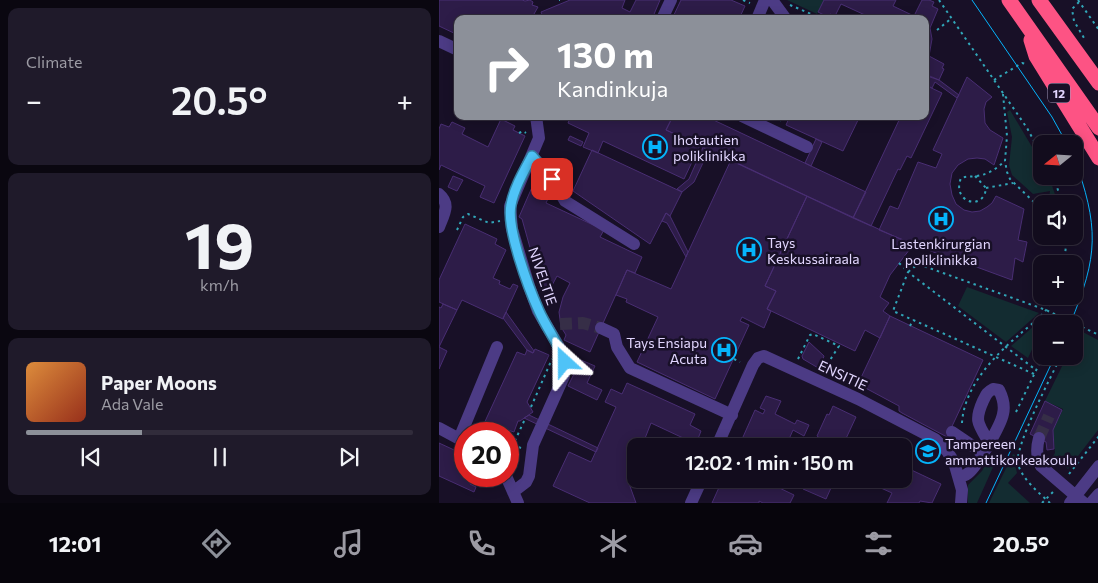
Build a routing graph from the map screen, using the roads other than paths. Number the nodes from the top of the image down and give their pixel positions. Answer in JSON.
{"nodes":[{"id":1,"x":671,"y":0,"type":"edge"},
{"id":2,"x":765,"y":0,"type":"edge"},
{"id":3,"x":1009,"y":0,"type":"edge"},
{"id":4,"x":1039,"y":0,"type":"edge"},
{"id":5,"x":778,"y":1,"type":"edge"},
{"id":6,"x":664,"y":15,"type":"edge"},
{"id":7,"x":759,"y":15,"type":"edge"},
{"id":8,"x":784,"y":15,"type":"edge"},
{"id":9,"x":1026,"y":24,"type":"junction"},
{"id":10,"x":439,"y":41,"type":"edge"},
{"id":11,"x":454,"y":48,"type":"edge"},
{"id":12,"x":1098,"y":83,"type":"edge"},
{"id":13,"x":537,"y":120,"type":"edge"},
{"id":14,"x":752,"y":120,"type":"edge"},
{"id":15,"x":770,"y":120,"type":"edge"},
{"id":16,"x":1098,"y":128,"type":"edge"},
{"id":17,"x":774,"y":132,"type":"junction"},
{"id":18,"x":807,"y":147,"type":"dead end"},
{"id":19,"x":532,"y":156,"type":"junction"},
{"id":20,"x":1098,"y":158,"type":"edge"},
{"id":21,"x":439,"y":194,"type":"edge"},
{"id":22,"x":439,"y":227,"type":"edge"},
{"id":23,"x":634,"y":244,"type":"dead end"},
{"id":24,"x":601,"y":328,"type":"tunnel mouth"},
{"id":25,"x":497,"y":347,"type":"dead end"},
{"id":26,"x":732,"y":415,"type":"junction"},
{"id":27,"x":469,"y":422,"type":"edge"},
{"id":28,"x":439,"y":428,"type":"edge"},
{"id":29,"x":952,"y":432,"type":"dead end"},
{"id":30,"x":454,"y":436,"type":"edge"},
{"id":31,"x":721,"y":438,"type":"edge"},
{"id":32,"x":1039,"y":438,"type":"tunnel mouth"},
{"id":33,"x":989,"y":442,"type":"dead end"},
{"id":34,"x":983,"y":453,"type":"junction"},
{"id":35,"x":1098,"y":466,"type":"edge"},
{"id":36,"x":959,"y":477,"type":"junction"},
{"id":37,"x":698,"y":488,"type":"edge"},
{"id":38,"x":1098,"y":494,"type":"edge"},
{"id":39,"x":515,"y":497,"type":"edge"},
{"id":40,"x":1076,"y":501,"type":"edge"},
{"id":41,"x":691,"y":503,"type":"edge"},
{"id":42,"x":961,"y":503,"type":"edge"},
{"id":43,"x":1091,"y":503,"type":"edge"}],
"edges":[{"from":1,"to":6,"type":"street"},
{"from":2,"to":7,"type":"street"},
{"from":3,"to":9,"type":"highway","number":"12"},
{"from":4,"to":12,"type":"highway"},
{"from":5,"to":8,"type":"street"},
{"from":9,"to":16,"type":"highway","number":"12"},
{"from":9,"to":20,"type":"highway","number":"12"},
{"from":10,"to":11,"type":"street"},
{"from":13,"to":19,"type":"street","name":"NIVELTIE"},
{"from":14,"to":17,"type":"street"},
{"from":15,"to":17,"type":"street"},
{"from":17,"to":18,"type":"street"},
{"from":19,"to":23,"type":"street"},
{"from":19,"to":39,"type":"street","name":"NIVELTIE"},
{"from":21,"to":22,"type":"street"},
{"from":24,"to":26,"type":"street"},
{"from":25,"to":27,"type":"street"},
{"from":26,"to":31,"type":"street","name":"ENSITIE"},
{"from":26,"to":36,"type":"street","name":"ENSITIE"},
{"from":28,"to":30,"type":"street"},
{"from":29,"to":34,"type":"street"},
{"from":32,"to":40,"type":"street"},
{"from":33,"to":34,"type":"street"},
{"from":34,"to":36,"type":"street"},
{"from":35,"to":40,"type":"street"},
{"from":36,"to":42,"type":"street","name":"ENSITIE"},
{"from":37,"to":41,"type":"street"},
{"from":38,"to":43,"type":"street"}]}
